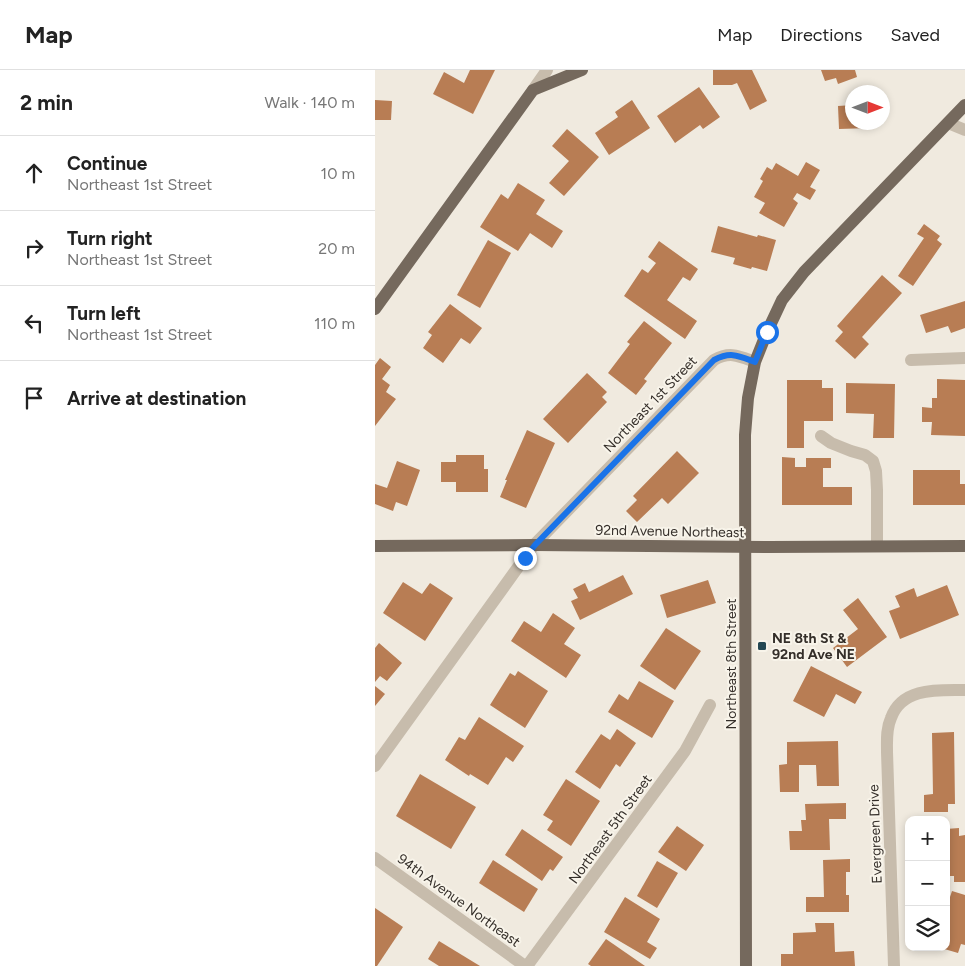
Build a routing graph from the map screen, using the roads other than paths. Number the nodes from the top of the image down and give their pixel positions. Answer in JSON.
{"nodes":[{"id":1,"x":547,"y":70,"type":"edge"},
{"id":2,"x":583,"y":70,"type":"edge"},
{"id":3,"x":533,"y":90,"type":"junction"},
{"id":4,"x":965,"y":105,"type":"edge"},
{"id":5,"x":949,"y":123,"type":"junction"},
{"id":6,"x":965,"y":130,"type":"edge"},
{"id":7,"x":375,"y":308,"type":"edge"},
{"id":8,"x":965,"y":358,"type":"edge"},
{"id":9,"x":911,"y":360,"type":"dead end"},
{"id":10,"x":755,"y":362,"type":"junction"},
{"id":11,"x":821,"y":436,"type":"dead end"},
{"id":12,"x":535,"y":545,"type":"junction"},
{"id":13,"x":375,"y":546,"type":"edge"},
{"id":14,"x":746,"y":546,"type":"junction"},
{"id":15,"x":877,"y":546,"type":"junction"},
{"id":16,"x":965,"y":546,"type":"edge"},
{"id":17,"x":965,"y":690,"type":"edge"},
{"id":18,"x":710,"y":705,"type":"dead end"},
{"id":19,"x":375,"y":766,"type":"edge"},
{"id":20,"x":375,"y":858,"type":"edge"},
{"id":21,"x":527,"y":966,"type":"edge"},
{"id":22,"x":746,"y":966,"type":"edge"},
{"id":23,"x":894,"y":966,"type":"edge"}],
"edges":[{"from":1,"to":3,"type":"street"},
{"from":2,"to":3,"type":"main road"},
{"from":3,"to":7,"type":"main road"},
{"from":4,"to":5,"type":"main road"},
{"from":5,"to":6,"type":"street"},
{"from":5,"to":10,"type":"main road"},
{"from":8,"to":9,"type":"street"},
{"from":10,"to":12,"type":"street","name":"Northeast 1st Street"},
{"from":10,"to":14,"type":"main road","name":"Northeast 8th Street"},
{"from":11,"to":15,"type":"street"},
{"from":12,"to":13,"type":"main road","name":"92nd Avenue Northeast"},
{"from":12,"to":14,"type":"main road","name":"92nd Avenue Northeast"},
{"from":12,"to":19,"type":"street","name":"Northeast 1st Street"},
{"from":14,"to":15,"type":"main road","name":"92nd Avenue Northeast"},
{"from":14,"to":22,"type":"main road","name":"Northeast 8th Street"},
{"from":15,"to":16,"type":"main road","name":"92nd Avenue Northeast"},
{"from":17,"to":23,"type":"street","name":"Evergreen Drive"},
{"from":18,"to":21,"type":"street","name":"Northeast 5th Street"},
{"from":20,"to":21,"type":"street","name":"94th Avenue Northeast"}]}
